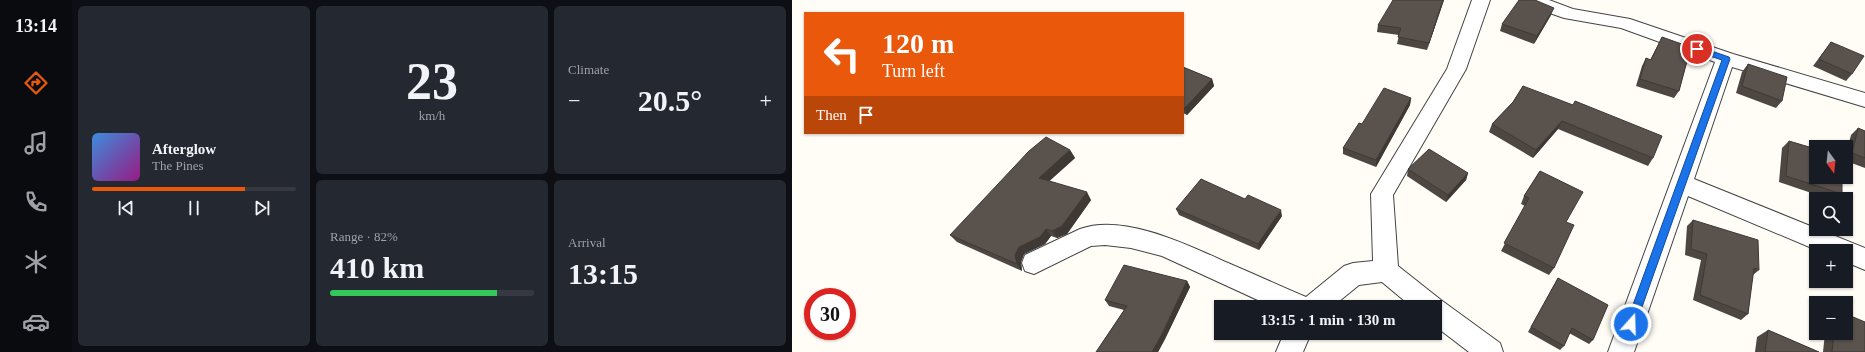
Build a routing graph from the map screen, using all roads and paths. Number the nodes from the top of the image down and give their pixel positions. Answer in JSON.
{"nodes":[{"id":1,"x":1481,"y":0,"type":"edge"},
{"id":2,"x":1536,"y":0,"type":"edge"},
{"id":3,"x":1726,"y":59,"type":"junction"},
{"id":4,"x":1865,"y":100,"type":"edge"},
{"id":5,"x":1681,"y":183,"type":"junction"},
{"id":6,"x":1865,"y":259,"type":"edge"},
{"id":7,"x":1034,"y":263,"type":"dead end"},
{"id":8,"x":1386,"y":271,"type":"junction"},
{"id":9,"x":1285,"y":300,"type":"edge"},
{"id":10,"x":1321,"y":300,"type":"edge"},
{"id":11,"x":1422,"y":300,"type":"edge"},
{"id":12,"x":1442,"y":315,"type":"edge"},
{"id":13,"x":1295,"y":340,"type":"edge"},
{"id":14,"x":1289,"y":352,"type":"edge"},
{"id":15,"x":1490,"y":352,"type":"edge"},
{"id":16,"x":1621,"y":352,"type":"edge"}],
"edges":[{"from":1,"to":8,"type":"street"},
{"from":2,"to":3,"type":"street"},
{"from":3,"to":4,"type":"street"},
{"from":3,"to":5,"type":"street"},
{"from":5,"to":6,"type":"street"},
{"from":5,"to":16,"type":"street"},
{"from":7,"to":9,"type":"street"},
{"from":8,"to":10,"type":"street"},
{"from":8,"to":11,"type":"street"},
{"from":12,"to":15,"type":"street"},
{"from":13,"to":14,"type":"street"}]}
